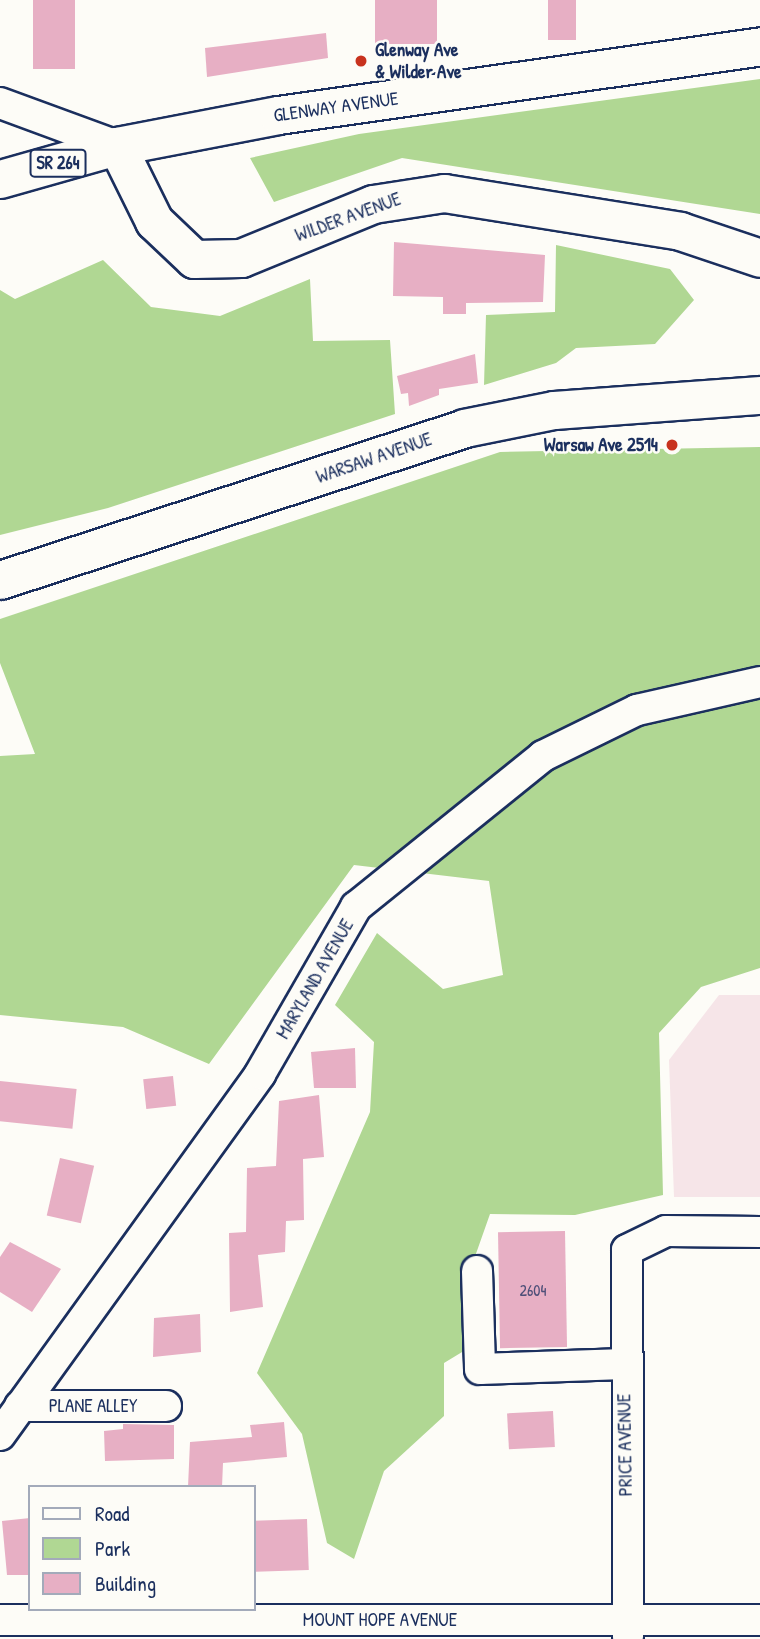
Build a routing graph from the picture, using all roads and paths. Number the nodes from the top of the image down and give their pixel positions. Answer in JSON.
{"nodes":[{"id":1,"x":760,"y":46,"type":"edge"},
{"id":2,"x":0,"y":103,"type":"edge"},
{"id":3,"x":117,"y":146,"type":"junction"},
{"id":4,"x":0,"y":178,"type":"edge"},
{"id":5,"x":760,"y":258,"type":"edge"},
{"id":6,"x":760,"y":395,"type":"edge"},
{"id":7,"x":0,"y":580,"type":"edge"},
{"id":8,"x":760,"y":682,"type":"edge"},
{"id":9,"x":760,"y":1232,"type":"edge"},
{"id":10,"x":477,"y":1271,"type":"dead end"},
{"id":11,"x":624,"y":1364,"type":"junction"},
{"id":12,"x":20,"y":1406,"type":"junction"},
{"id":13,"x":166,"y":1406,"type":"dead end"},
{"id":14,"x":0,"y":1435,"type":"edge"},
{"id":15,"x":0,"y":1620,"type":"edge"},
{"id":16,"x":760,"y":1620,"type":"edge"},
{"id":17,"x":628,"y":1629,"type":"edge"}],
"edges":[{"from":1,"to":3,"type":"main road","name":"GLENWAY AVENUE","number":"SR 264"},
{"from":2,"to":3,"type":"street"},
{"from":3,"to":4,"type":"main road","name":"GLENWAY AVENUE","number":"SR 264"},
{"from":3,"to":5,"type":"main road","name":"WILDER AVENUE"},
{"from":6,"to":7,"type":"main road","name":"WARSAW AVENUE"},
{"from":8,"to":12,"type":"street","name":"MARYLAND AVENUE"},
{"from":9,"to":11,"type":"street","name":"PRICE AVENUE"},
{"from":10,"to":11,"type":"street"},
{"from":11,"to":17,"type":"street","name":"PRICE AVENUE"},
{"from":12,"to":13,"type":"street","name":"PLANE ALLEY"},
{"from":12,"to":14,"type":"street","name":"MARYLAND AVENUE"},
{"from":15,"to":17,"type":"street","name":"MOUNT HOPE AVENUE"},
{"from":16,"to":17,"type":"street","name":"MOUNT HOPE AVENUE"}]}
